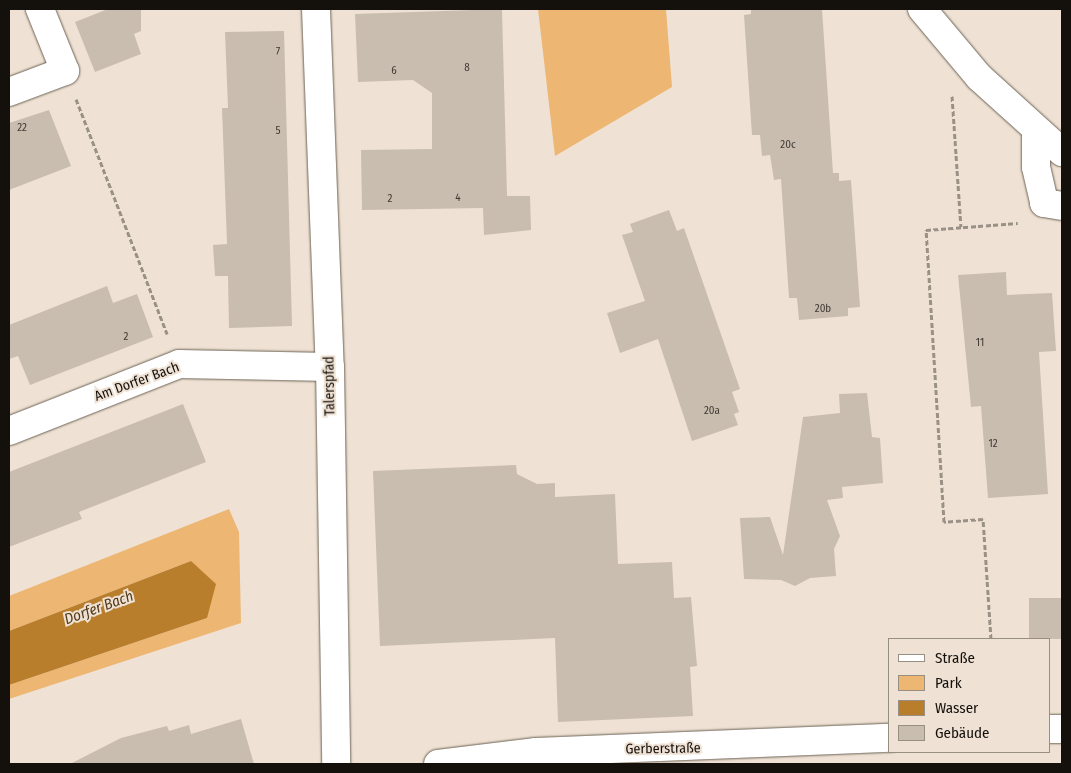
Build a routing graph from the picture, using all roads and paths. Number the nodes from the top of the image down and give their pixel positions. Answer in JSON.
{"nodes":[{"id":1,"x":40,"y":9,"type":"edge"},
{"id":2,"x":316,"y":9,"type":"edge"},
{"id":3,"x":922,"y":9,"type":"edge"},
{"id":4,"x":65,"y":71,"type":"junction"},
{"id":5,"x":952,"y":91,"type":"dead end"},
{"id":6,"x":9,"y":92,"type":"edge"},
{"id":7,"x":1036,"y":131,"type":"junction"},
{"id":8,"x":1062,"y":152,"type":"edge"},
{"id":9,"x":1057,"y":205,"type":"edge"},
{"id":10,"x":961,"y":228,"type":"junction"},
{"id":11,"x":179,"y":364,"type":"junction"},
{"id":12,"x":330,"y":367,"type":"junction"},
{"id":13,"x":9,"y":431,"type":"edge"},
{"id":14,"x":992,"y":638,"type":"edge"},
{"id":15,"x":888,"y":738,"type":"edge"},
{"id":16,"x":715,"y":756,"type":"edge"},
{"id":17,"x":336,"y":764,"type":"edge"},
{"id":18,"x":438,"y":764,"type":"edge"}],
"edges":[{"from":1,"to":4,"type":"street"},
{"from":2,"to":12,"type":"street","name":"Talerspfad"},
{"from":3,"to":7,"type":"street"},
{"from":4,"to":6,"type":"street"},
{"from":4,"to":11,"type":"path"},
{"from":5,"to":10,"type":"path"},
{"from":7,"to":8,"type":"street"},
{"from":7,"to":9,"type":"street"},
{"from":9,"to":10,"type":"path"},
{"from":10,"to":14,"type":"path"},
{"from":11,"to":12,"type":"street","name":"Am Dorfer Bach"},
{"from":11,"to":13,"type":"street","name":"Am Dorfer Bach"},
{"from":12,"to":17,"type":"street","name":"Talerspfad"},
{"from":15,"to":16,"type":"street","name":"Gerberstraße"},
{"from":16,"to":18,"type":"street","name":"Gerberstraße"}]}
